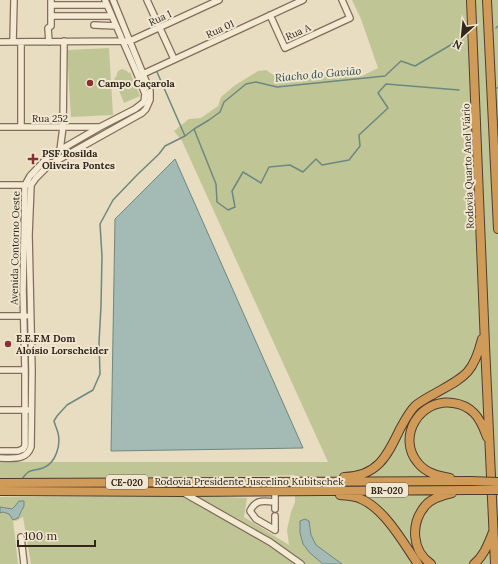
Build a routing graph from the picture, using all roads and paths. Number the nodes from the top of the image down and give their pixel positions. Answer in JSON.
{"nodes":[{"id":1,"x":14,"y":0,"type":"edge"},
{"id":2,"x":113,"y":0,"type":"edge"},
{"id":3,"x":147,"y":0,"type":"edge"},
{"id":4,"x":219,"y":0,"type":"edge"},
{"id":5,"x":303,"y":0,"type":"edge"},
{"id":6,"x":342,"y":0,"type":"edge"},
{"id":7,"x":471,"y":0,"type":"edge"},
{"id":8,"x":488,"y":1,"type":"edge"},
{"id":9,"x":51,"y":2,"type":"edge"},
{"id":10,"x":106,"y":2,"type":"edge"},
{"id":11,"x":270,"y":15,"type":"junction"},
{"id":12,"x":51,"y":16,"type":"junction"},
{"id":13,"x":111,"y":16,"type":"junction"},
{"id":14,"x":94,"y":25,"type":"dead end"},
{"id":15,"x":116,"y":26,"type":"junction"},
{"id":16,"x":160,"y":28,"type":"junction"},
{"id":17,"x":123,"y":41,"type":"junction"},
{"id":18,"x":130,"y":41,"type":"junction"},
{"id":19,"x":0,"y":42,"type":"edge"},
{"id":20,"x":13,"y":42,"type":"junction"},
{"id":21,"x":21,"y":42,"type":"junction"},
{"id":22,"x":49,"y":42,"type":"junction"},
{"id":23,"x":64,"y":42,"type":"junction"},
{"id":24,"x":174,"y":60,"type":"junction"},
{"id":25,"x":144,"y":74,"type":"junction"},
{"id":26,"x":148,"y":99,"type":"junction"},
{"id":27,"x":0,"y":126,"type":"edge"},
{"id":28,"x":21,"y":127,"type":"junction"},
{"id":29,"x":63,"y":127,"type":"junction"},
{"id":30,"x":100,"y":127,"type":"junction"},
{"id":31,"x":60,"y":150,"type":"junction"},
{"id":32,"x":0,"y":185,"type":"edge"},
{"id":33,"x":28,"y":185,"type":"junction"},
{"id":34,"x":498,"y":229,"type":"edge"},
{"id":35,"x":0,"y":316,"type":"edge"},
{"id":36,"x":23,"y":316,"type":"junction"},
{"id":37,"x":30,"y":316,"type":"junction"},
{"id":38,"x":484,"y":331,"type":"junction"},
{"id":39,"x":0,"y":370,"type":"edge"},
{"id":40,"x":26,"y":370,"type":"junction"},
{"id":41,"x":0,"y":410,"type":"edge"},
{"id":42,"x":25,"y":410,"type":"junction"},
{"id":43,"x":32,"y":410,"type":"junction"},
{"id":44,"x":490,"y":444,"type":"junction"},
{"id":45,"x":0,"y":451,"type":"edge"},
{"id":46,"x":25,"y":452,"type":"junction"},
{"id":47,"x":0,"y":458,"type":"edge"},
{"id":48,"x":468,"y":481,"type":"junction"},
{"id":49,"x":0,"y":482,"type":"edge"},
{"id":50,"x":321,"y":482,"type":"junction"},
{"id":51,"x":498,"y":482,"type":"edge"},
{"id":52,"x":466,"y":490,"type":"junction"},
{"id":53,"x":498,"y":490,"type":"edge"},
{"id":54,"x":0,"y":491,"type":"edge"},
{"id":55,"x":184,"y":492,"type":"junction"},
{"id":56,"x":275,"y":492,"type":"junction"},
{"id":57,"x":312,"y":492,"type":"junction"},
{"id":58,"x":275,"y":502,"type":"junction"},
{"id":59,"x":494,"y":530,"type":"junction"},
{"id":60,"x":21,"y":537,"type":"dead end"},
{"id":61,"x":24,"y":564,"type":"edge"},
{"id":62,"x":301,"y":564,"type":"edge"},
{"id":63,"x":418,"y":564,"type":"edge"},
{"id":64,"x":432,"y":564,"type":"edge"},
{"id":65,"x":474,"y":564,"type":"edge"},
{"id":66,"x":496,"y":564,"type":"edge"}],
"edges":[{"from":1,"to":20,"type":"street"},
{"from":2,"to":18,"type":"street"},
{"from":3,"to":16,"type":"street"},
{"from":4,"to":16,"type":"street","name":"Rua 1"},
{"from":5,"to":11,"type":"street","name":"Rua 01"},
{"from":6,"to":11,"type":"street","name":"Rua A"},
{"from":7,"to":38,"type":"highway","name":"Rodovia Quarto Anel Viário"},
{"from":8,"to":34,"type":"highway"},
{"from":9,"to":10,"type":"street"},
{"from":9,"to":12,"type":"street"},
{"from":10,"to":13,"type":"street"},
{"from":11,"to":24,"type":"street","name":"Rua 01"},
{"from":12,"to":13,"type":"street"},
{"from":12,"to":22,"type":"street"},
{"from":13,"to":15,"type":"street"},
{"from":14,"to":15,"type":"street"},
{"from":15,"to":17,"type":"street"},
{"from":16,"to":18,"type":"street","name":"Rua 1"},
{"from":16,"to":24,"type":"street"},
{"from":17,"to":18,"type":"street"},
{"from":17,"to":23,"type":"street"},
{"from":17,"to":26,"type":"street"},
{"from":18,"to":25,"type":"street"},
{"from":19,"to":20,"type":"street"},
{"from":20,"to":21,"type":"street"},
{"from":21,"to":22,"type":"street"},
{"from":21,"to":28,"type":"street"},
{"from":22,"to":23,"type":"street"},
{"from":23,"to":29,"type":"street"},
{"from":24,"to":25,"type":"street","name":"Rua 01"},
{"from":25,"to":26,"type":"street"},
{"from":26,"to":30,"type":"street","name":"Avenida Contorno Oeste"},
{"from":26,"to":33,"type":"street","name":"Avenida Contorno Oeste"},
{"from":27,"to":28,"type":"street","name":"Rua 252"},
{"from":28,"to":29,"type":"street","name":"Rua 252"},
{"from":29,"to":30,"type":"street","name":"Rua 252"},
{"from":29,"to":31,"type":"street"},
{"from":30,"to":31,"type":"street","name":"Avenida Contorno Oeste"},
{"from":31,"to":33,"type":"street","name":"Avenida Contorno Oeste"},
{"from":32,"to":33,"type":"street"},
{"from":33,"to":36,"type":"street","name":"Avenida Contorno Oeste"},
{"from":33,"to":37,"type":"street","name":"Avenida Contorno Oeste"},
{"from":35,"to":36,"type":"street"},
{"from":36,"to":37,"type":"street"},
{"from":36,"to":40,"type":"street","name":"Avenida Contorno Oeste"},
{"from":37,"to":43,"type":"street","name":"Avenida Contorno Oeste"},
{"from":38,"to":44,"type":"highway","name":"Rodovia Quarto Anel Viário"},
{"from":38,"to":50,"type":"highway"},
{"from":39,"to":40,"type":"street"},
{"from":40,"to":42,"type":"street","name":"Avenida Contorno Oeste"},
{"from":41,"to":42,"type":"street"},
{"from":42,"to":43,"type":"street"},
{"from":42,"to":46,"type":"street","name":"Avenida Contorno Oeste"},
{"from":43,"to":46,"type":"street","name":"Avenida Contorno Oeste"},
{"from":44,"to":48,"type":"highway"},
{"from":44,"to":59,"type":"highway","name":"Rodovia Quarto Anel Viário"},
{"from":45,"to":46,"type":"street"},
{"from":46,"to":47,"type":"street"},
{"from":48,"to":50,"type":"highway","name":"Rodovia Presidente Juscelino Kubitschek","number":"BR-020"},
{"from":48,"to":51,"type":"highway","name":"Rodovia Presidente Juscelino Kubitschek","number":"BR-020","bridge":true},
{"from":49,"to":50,"type":"highway","name":"Rodovia Presidente Juscelino Kubitschek","number":"CE-020"},
{"from":52,"to":53,"type":"highway","name":"Rodovia Presidente Juscelino Kubitschek","number":"BR-020","bridge":true},
{"from":52,"to":57,"type":"highway","name":"Rodovia Presidente Juscelino Kubitschek","number":"BR-020"},
{"from":52,"to":64,"type":"highway"},
{"from":54,"to":55,"type":"highway","name":"Rodovia Presidente Juscelino Kubitschek","number":"CE-020"},
{"from":55,"to":56,"type":"highway","name":"Rodovia Presidente Juscelino Kubitschek","number":"CE-020"},
{"from":55,"to":62,"type":"street"},
{"from":56,"to":57,"type":"highway","name":"Rodovia Presidente Juscelino Kubitschek","number":"CE-020"},
{"from":56,"to":58,"type":"street"},
{"from":57,"to":63,"type":"highway"},
{"from":58,"to":58,"type":"street"},
{"from":59,"to":65,"type":"highway"},
{"from":59,"to":66,"type":"highway","name":"Rodovia Quarto Anel Viário"},
{"from":60,"to":61,"type":"street"}]}
